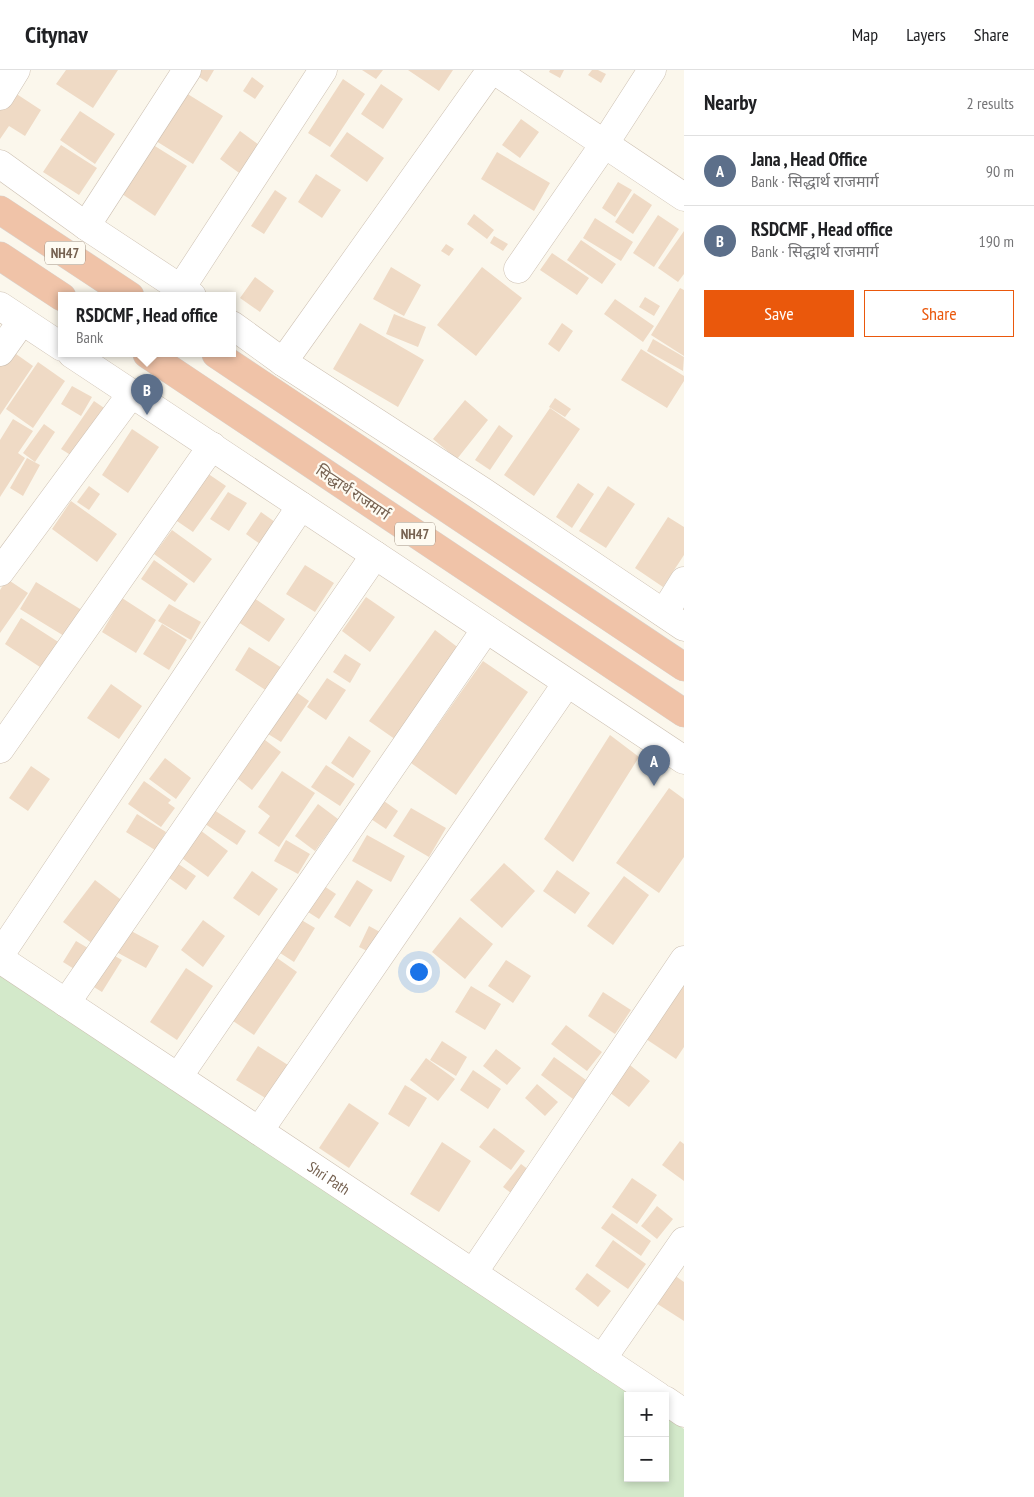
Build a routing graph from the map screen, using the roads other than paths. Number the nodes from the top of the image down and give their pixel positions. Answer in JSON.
{"nodes":[{"id":1,"x":16,"y":70,"type":"edge"},
{"id":2,"x":187,"y":70,"type":"edge"},
{"id":3,"x":323,"y":70,"type":"edge"},
{"id":4,"x":493,"y":70,"type":"edge"},
{"id":5,"x":652,"y":70,"type":"edge"},
{"id":6,"x":0,"y":96,"type":"edge"},
{"id":7,"x":605,"y":144,"type":"junction"},
{"id":8,"x":0,"y":164,"type":"edge"},
{"id":9,"x":684,"y":197,"type":"edge"},
{"id":10,"x":0,"y":210,"type":"edge"},
{"id":11,"x":86,"y":226,"type":"junction"},
{"id":12,"x":0,"y":256,"type":"edge"},
{"id":13,"x":518,"y":269,"type":"dead end"},
{"id":14,"x":124,"y":292,"type":"edge"},
{"id":15,"x":187,"y":292,"type":"edge"},
{"id":16,"x":58,"y":294,"type":"edge"},
{"id":17,"x":11,"y":314,"type":"edge"},
{"id":18,"x":236,"y":328,"type":"edge"},
{"id":19,"x":58,"y":344,"type":"edge"},
{"id":20,"x":0,"y":352,"type":"edge"},
{"id":21,"x":77,"y":357,"type":"edge"},
{"id":22,"x":151,"y":357,"type":"edge"},
{"id":23,"x":220,"y":357,"type":"edge"},
{"id":24,"x":283,"y":362,"type":"junction"},
{"id":25,"x":132,"y":393,"type":"junction"},
{"id":26,"x":212,"y":446,"type":"junction"},
{"id":27,"x":302,"y":506,"type":"junction"},
{"id":28,"x":375,"y":555,"type":"junction"},
{"id":29,"x":0,"y":572,"type":"edge"},
{"id":30,"x":684,"y":581,"type":"edge"},
{"id":31,"x":674,"y":620,"type":"edge"},
{"id":32,"x":486,"y":629,"type":"junction"},
{"id":33,"x":684,"y":667,"type":"edge"},
{"id":34,"x":567,"y":683,"type":"junction"},
{"id":35,"x":684,"y":714,"type":"edge"},
{"id":36,"x":0,"y":749,"type":"edge"},
{"id":37,"x":684,"y":760,"type":"edge"},
{"id":38,"x":0,"y":955,"type":"edge"},
{"id":39,"x":0,"y":959,"type":"edge"},
{"id":40,"x":684,"y":960,"type":"edge"},
{"id":41,"x":66,"y":1003,"type":"junction"},
{"id":42,"x":178,"y":1077,"type":"junction"},
{"id":43,"x":260,"y":1131,"type":"junction"},
{"id":44,"x":684,"y":1241,"type":"edge"},
{"id":45,"x":473,"y":1273,"type":"junction"},
{"id":46,"x":602,"y":1359,"type":"junction"},
{"id":47,"x":652,"y":1392,"type":"edge"},
{"id":48,"x":669,"y":1403,"type":"edge"},
{"id":49,"x":684,"y":1413,"type":"edge"}],
"edges":[{"from":1,"to":6,"type":"street"},
{"from":2,"to":11,"type":"street"},
{"from":3,"to":15,"type":"street"},
{"from":4,"to":7,"type":"street"},
{"from":4,"to":24,"type":"street"},
{"from":5,"to":7,"type":"street"},
{"from":7,"to":9,"type":"street"},
{"from":7,"to":13,"type":"street"},
{"from":8,"to":11,"type":"street"},
{"from":10,"to":14,"type":"highway","number":"NH47"},
{"from":11,"to":15,"type":"street"},
{"from":12,"to":16,"type":"highway","number":"NH47"},
{"from":17,"to":19,"type":"street"},
{"from":17,"to":20,"type":"street"},
{"from":18,"to":24,"type":"street"},
{"from":21,"to":25,"type":"street"},
{"from":22,"to":35,"type":"highway","name":"सिद्धार्थ राजमार्ग","number":"NH47"},
{"from":23,"to":33,"type":"highway","number":"NH47"},
{"from":24,"to":31,"type":"street"},
{"from":25,"to":26,"type":"street"},
{"from":25,"to":29,"type":"street"},
{"from":26,"to":27,"type":"street"},
{"from":26,"to":36,"type":"street"},
{"from":27,"to":28,"type":"street"},
{"from":27,"to":38,"type":"street"},
{"from":28,"to":32,"type":"street"},
{"from":28,"to":41,"type":"street"},
{"from":30,"to":31,"type":"street"},
{"from":32,"to":34,"type":"street"},
{"from":32,"to":42,"type":"street"},
{"from":34,"to":37,"type":"street"},
{"from":34,"to":43,"type":"street"},
{"from":39,"to":41,"type":"street","name":"Shri Path"},
{"from":40,"to":45,"type":"street"},
{"from":41,"to":42,"type":"street","name":"Shri Path"},
{"from":42,"to":43,"type":"street","name":"Shri Path"},
{"from":43,"to":45,"type":"street","name":"Shri Path"},
{"from":44,"to":46,"type":"street"},
{"from":45,"to":46,"type":"street","name":"Shri Path"},
{"from":46,"to":47,"type":"street","name":"Shri Path"},
{"from":48,"to":49,"type":"street"}]}
